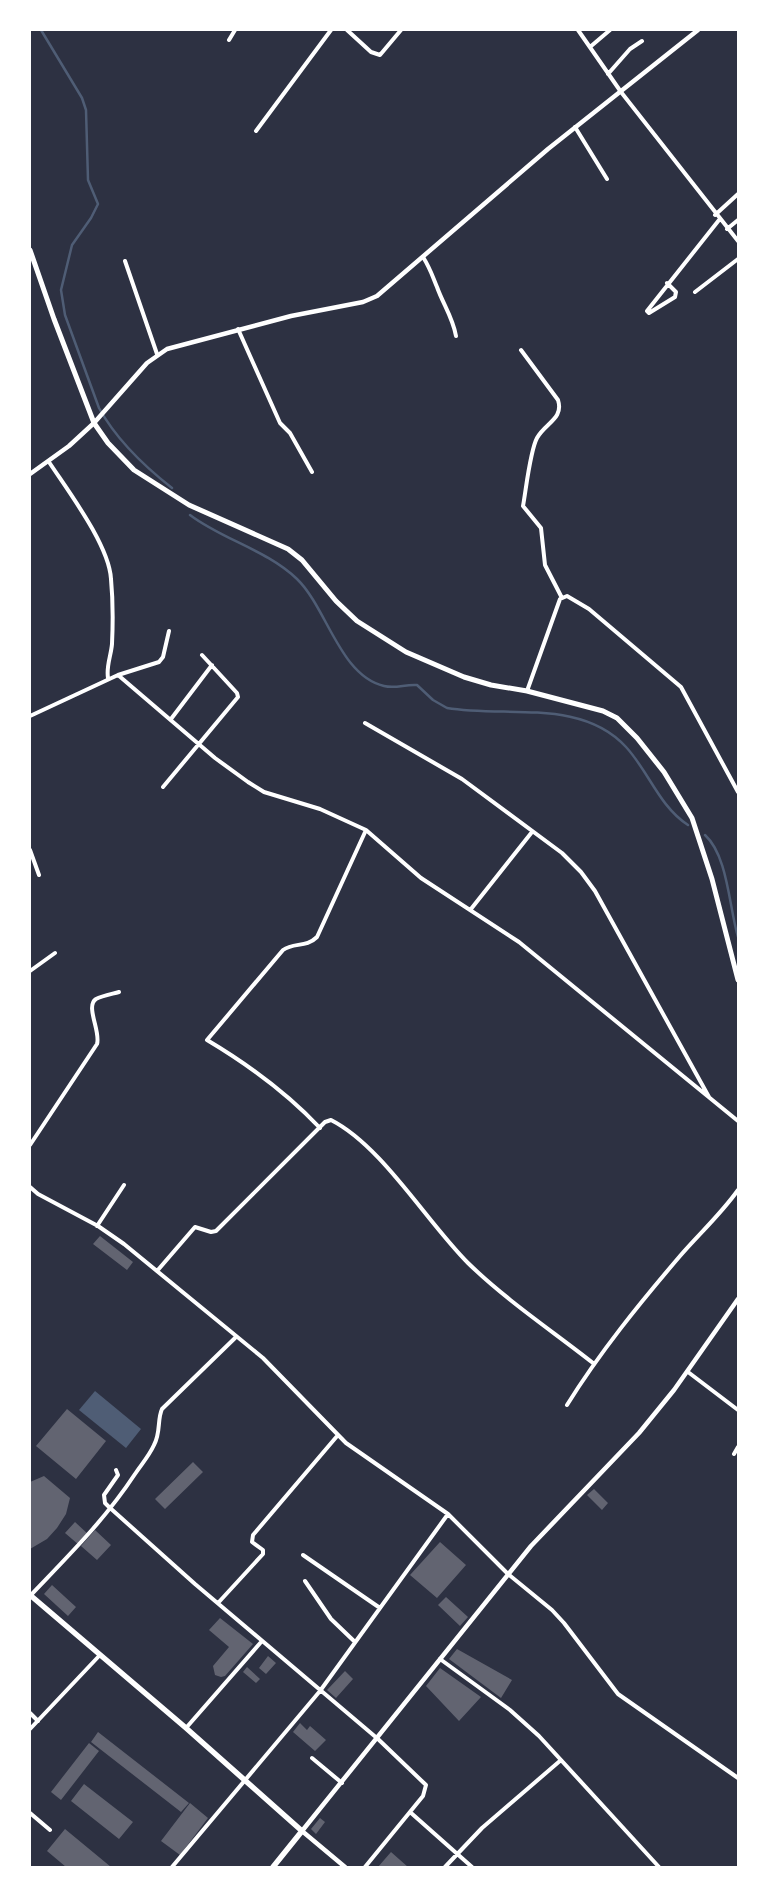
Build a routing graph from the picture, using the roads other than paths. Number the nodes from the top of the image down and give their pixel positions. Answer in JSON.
{"nodes":[{"id":1,"x":235,"y":30,"type":"edge"},
{"id":2,"x":331,"y":30,"type":"edge"},
{"id":3,"x":347,"y":30,"type":"edge"},
{"id":4,"x":401,"y":30,"type":"edge"},
{"id":5,"x":578,"y":30,"type":"edge"},
{"id":6,"x":610,"y":30,"type":"edge"},
{"id":7,"x":698,"y":30,"type":"edge"},
{"id":8,"x":229,"y":40,"type":"dead end"},
{"id":9,"x":642,"y":41,"type":"dead end"},
{"id":10,"x":590,"y":47,"type":"junction"},
{"id":11,"x":608,"y":74,"type":"junction"},
{"id":12,"x":621,"y":92,"type":"junction"},
{"id":13,"x":575,"y":127,"type":"junction"},
{"id":14,"x":256,"y":131,"type":"dead end"},
{"id":15,"x":607,"y":179,"type":"dead end"},
{"id":16,"x":738,"y":194,"type":"edge"},
{"id":17,"x":715,"y":215,"type":"junction"},
{"id":18,"x":719,"y":220,"type":"junction"},
{"id":19,"x":738,"y":220,"type":"edge"},
{"id":20,"x":727,"y":229,"type":"junction"},
{"id":21,"x":738,"y":241,"type":"edge"},
{"id":22,"x":30,"y":250,"type":"edge"},
{"id":23,"x":423,"y":257,"type":"junction"},
{"id":24,"x":738,"y":259,"type":"edge"},
{"id":25,"x":125,"y":260,"type":"dead end"},
{"id":26,"x":667,"y":283,"type":"junction"},
{"id":27,"x":695,"y":292,"type":"dead end"},
{"id":28,"x":238,"y":329,"type":"junction"},
{"id":29,"x":456,"y":336,"type":"dead end"},
{"id":30,"x":521,"y":350,"type":"dead end"},
{"id":31,"x":157,"y":354,"type":"junction"},
{"id":32,"x":94,"y":423,"type":"junction"},
{"id":33,"x":49,"y":462,"type":"junction"},
{"id":34,"x":312,"y":472,"type":"dead end"},
{"id":35,"x":30,"y":474,"type":"edge"},
{"id":36,"x":562,"y":598,"type":"junction"},
{"id":37,"x":169,"y":631,"type":"dead end"},
{"id":38,"x":202,"y":655,"type":"dead end"},
{"id":39,"x":212,"y":665,"type":"junction"},
{"id":40,"x":118,"y":675,"type":"junction"},
{"id":41,"x":108,"y":678,"type":"junction"},
{"id":42,"x":527,"y":691,"type":"junction"},
{"id":43,"x":30,"y":716,"type":"edge"},
{"id":44,"x":170,"y":719,"type":"junction"},
{"id":45,"x":366,"y":723,"type":"dead end"},
{"id":46,"x":200,"y":744,"type":"junction"},
{"id":47,"x":163,"y":788,"type":"dead end"},
{"id":48,"x":738,"y":792,"type":"edge"},
{"id":49,"x":366,"y":830,"type":"junction"},
{"id":50,"x":532,"y":832,"type":"junction"},
{"id":51,"x":30,"y":850,"type":"edge"},
{"id":52,"x":39,"y":875,"type":"dead end"},
{"id":53,"x":471,"y":909,"type":"junction"},
{"id":54,"x":55,"y":954,"type":"dead end"},
{"id":55,"x":30,"y":970,"type":"edge"},
{"id":56,"x":738,"y":980,"type":"edge"},
{"id":57,"x":119,"y":992,"type":"dead end"},
{"id":58,"x":710,"y":1099,"type":"junction"},
{"id":59,"x":738,"y":1121,"type":"edge"},
{"id":60,"x":320,"y":1128,"type":"junction"},
{"id":61,"x":30,"y":1145,"type":"edge"},
{"id":62,"x":124,"y":1185,"type":"dead end"},
{"id":63,"x":30,"y":1187,"type":"edge"},
{"id":64,"x":738,"y":1190,"type":"edge"},
{"id":65,"x":97,"y":1226,"type":"junction"},
{"id":66,"x":157,"y":1271,"type":"junction"},
{"id":67,"x":738,"y":1299,"type":"edge"},
{"id":68,"x":235,"y":1338,"type":"junction"},
{"id":69,"x":593,"y":1363,"type":"junction"},
{"id":70,"x":688,"y":1372,"type":"junction"},
{"id":71,"x":567,"y":1405,"type":"dead end"},
{"id":72,"x":738,"y":1410,"type":"edge"},
{"id":73,"x":338,"y":1435,"type":"junction"},
{"id":74,"x":738,"y":1447,"type":"edge"},
{"id":75,"x":734,"y":1454,"type":"dead end"},
{"id":76,"x":116,"y":1470,"type":"dead end"},
{"id":77,"x":111,"y":1509,"type":"junction"},
{"id":78,"x":448,"y":1514,"type":"junction"},
{"id":79,"x":303,"y":1555,"type":"dead end"},
{"id":80,"x":508,"y":1574,"type":"junction"},
{"id":81,"x":305,"y":1582,"type":"dead end"},
{"id":82,"x":30,"y":1596,"type":"edge"},
{"id":83,"x":218,"y":1603,"type":"junction"},
{"id":84,"x":380,"y":1608,"type":"junction"},
{"id":85,"x":262,"y":1641,"type":"junction"},
{"id":86,"x":355,"y":1642,"type":"junction"},
{"id":87,"x":99,"y":1656,"type":"junction"},
{"id":88,"x":440,"y":1658,"type":"junction"},
{"id":89,"x":320,"y":1691,"type":"junction"},
{"id":90,"x":30,"y":1713,"type":"edge"},
{"id":91,"x":38,"y":1721,"type":"junction"},
{"id":92,"x":186,"y":1728,"type":"junction"},
{"id":93,"x":30,"y":1729,"type":"edge"},
{"id":94,"x":378,"y":1739,"type":"junction"},
{"id":95,"x":312,"y":1758,"type":"dead end"},
{"id":96,"x":561,"y":1760,"type":"junction"},
{"id":97,"x":738,"y":1778,"type":"edge"},
{"id":98,"x":245,"y":1779,"type":"junction"},
{"id":99,"x":342,"y":1783,"type":"junction"},
{"id":100,"x":410,"y":1812,"type":"junction"},
{"id":101,"x":30,"y":1813,"type":"edge"},
{"id":102,"x":50,"y":1830,"type":"dead end"},
{"id":103,"x":302,"y":1831,"type":"junction"},
{"id":104,"x":456,"y":1854,"type":"junction"},
{"id":105,"x":176,"y":1862,"type":"junction"},
{"id":106,"x":172,"y":1867,"type":"edge"},
{"id":107,"x":181,"y":1867,"type":"edge"},
{"id":108,"x":273,"y":1867,"type":"edge"},
{"id":109,"x":345,"y":1867,"type":"edge"},
{"id":110,"x":365,"y":1867,"type":"edge"},
{"id":111,"x":445,"y":1867,"type":"edge"},
{"id":112,"x":472,"y":1867,"type":"edge"},
{"id":113,"x":658,"y":1867,"type":"edge"}],
"edges":[{"from":1,"to":8,"type":"street"},
{"from":2,"to":14,"type":"street"},
{"from":3,"to":4,"type":"street"},
{"from":5,"to":10,"type":"street"},
{"from":6,"to":10,"type":"street"},
{"from":7,"to":12,"type":"street"},
{"from":9,"to":11,"type":"street"},
{"from":10,"to":11,"type":"street"},
{"from":11,"to":12,"type":"street"},
{"from":12,"to":13,"type":"street"},
{"from":12,"to":17,"type":"street"},
{"from":13,"to":15,"type":"street"},
{"from":13,"to":23,"type":"street"},
{"from":16,"to":17,"type":"street"},
{"from":17,"to":18,"type":"street"},
{"from":18,"to":20,"type":"street"},
{"from":18,"to":26,"type":"street"},
{"from":19,"to":20,"type":"street"},
{"from":20,"to":21,"type":"street"},
{"from":22,"to":32,"type":"main road"},
{"from":23,"to":28,"type":"street"},
{"from":23,"to":29,"type":"street"},
{"from":24,"to":27,"type":"street"},
{"from":25,"to":31,"type":"street"},
{"from":26,"to":26,"type":"street"},
{"from":28,"to":31,"type":"street"},
{"from":28,"to":34,"type":"street"},
{"from":30,"to":36,"type":"street"},
{"from":31,"to":32,"type":"street"},
{"from":32,"to":33,"type":"street"},
{"from":32,"to":42,"type":"main road"},
{"from":33,"to":35,"type":"street"},
{"from":33,"to":41,"type":"street"},
{"from":36,"to":42,"type":"street"},
{"from":36,"to":48,"type":"street"},
{"from":37,"to":40,"type":"street"},
{"from":38,"to":39,"type":"street"},
{"from":39,"to":44,"type":"street"},
{"from":39,"to":46,"type":"street"},
{"from":40,"to":41,"type":"street"},
{"from":40,"to":44,"type":"street"},
{"from":41,"to":43,"type":"street"},
{"from":42,"to":56,"type":"main road"},
{"from":44,"to":46,"type":"street"},
{"from":45,"to":50,"type":"street"},
{"from":46,"to":47,"type":"street"},
{"from":46,"to":49,"type":"street"},
{"from":49,"to":53,"type":"street"},
{"from":49,"to":60,"type":"street"},
{"from":50,"to":53,"type":"street"},
{"from":50,"to":58,"type":"street"},
{"from":51,"to":52,"type":"street"},
{"from":53,"to":58,"type":"street"},
{"from":54,"to":55,"type":"street"},
{"from":57,"to":61,"type":"street"},
{"from":58,"to":59,"type":"street"},
{"from":60,"to":66,"type":"street"},
{"from":60,"to":69,"type":"street"},
{"from":62,"to":65,"type":"street"},
{"from":63,"to":65,"type":"street"},
{"from":64,"to":69,"type":"street"},
{"from":65,"to":66,"type":"street"},
{"from":66,"to":68,"type":"street"},
{"from":67,"to":70,"type":"street"},
{"from":68,"to":73,"type":"street"},
{"from":68,"to":77,"type":"street"},
{"from":69,"to":71,"type":"street"},
{"from":70,"to":72,"type":"street"},
{"from":70,"to":80,"type":"street"},
{"from":73,"to":78,"type":"street"},
{"from":73,"to":83,"type":"street"},
{"from":74,"to":75,"type":"street"},
{"from":76,"to":77,"type":"street"},
{"from":77,"to":82,"type":"street"},
{"from":77,"to":83,"type":"street"},
{"from":78,"to":80,"type":"street"},
{"from":78,"to":84,"type":"street"},
{"from":79,"to":84,"type":"street"},
{"from":80,"to":88,"type":"street"},
{"from":80,"to":97,"type":"street"},
{"from":81,"to":86,"type":"street"},
{"from":82,"to":87,"type":"main road"},
{"from":83,"to":85,"type":"street"},
{"from":84,"to":86,"type":"street"},
{"from":85,"to":89,"type":"street"},
{"from":85,"to":92,"type":"street"},
{"from":86,"to":89,"type":"street"},
{"from":87,"to":91,"type":"street"},
{"from":87,"to":92,"type":"main road"},
{"from":88,"to":94,"type":"street"},
{"from":88,"to":96,"type":"street"},
{"from":89,"to":94,"type":"street"},
{"from":89,"to":98,"type":"street"},
{"from":90,"to":91,"type":"street"},
{"from":91,"to":93,"type":"street"},
{"from":92,"to":98,"type":"main road"},
{"from":94,"to":99,"type":"street"},
{"from":94,"to":100,"type":"street"},
{"from":95,"to":99,"type":"street"},
{"from":96,"to":104,"type":"street"},
{"from":96,"to":113,"type":"street"},
{"from":98,"to":103,"type":"main road"},
{"from":98,"to":105,"type":"street"},
{"from":99,"to":103,"type":"street"},
{"from":100,"to":104,"type":"street"},
{"from":100,"to":110,"type":"street"},
{"from":101,"to":102,"type":"street"},
{"from":103,"to":108,"type":"main road"},
{"from":103,"to":109,"type":"street"},
{"from":104,"to":111,"type":"street"},
{"from":104,"to":112,"type":"street"},
{"from":105,"to":106,"type":"street"},
{"from":105,"to":107,"type":"street"}]}
